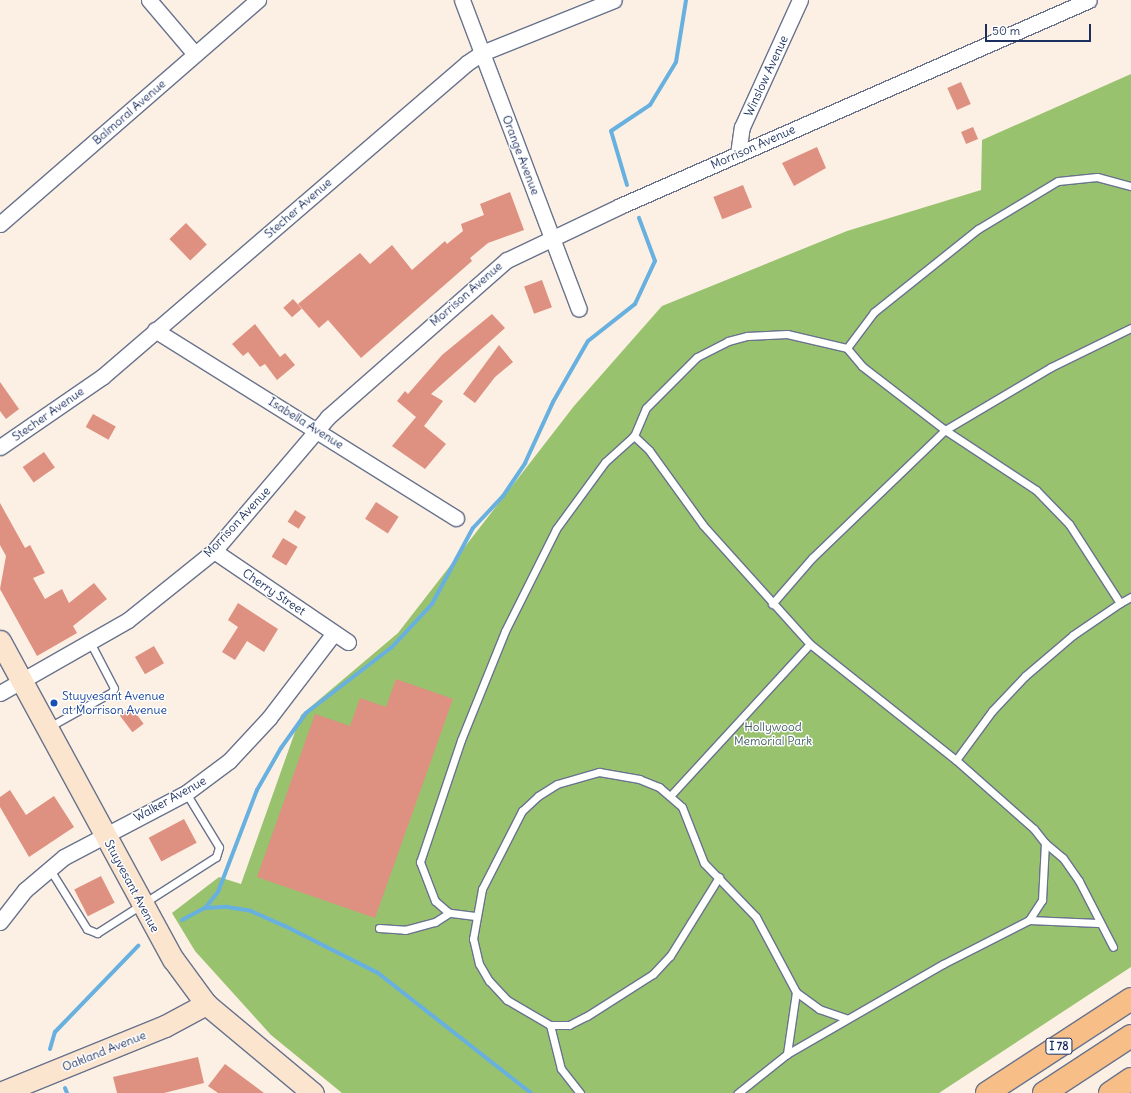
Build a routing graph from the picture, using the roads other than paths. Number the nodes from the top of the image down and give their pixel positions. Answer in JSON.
{"nodes":[{"id":1,"x":149,"y":0,"type":"edge"},
{"id":2,"x":258,"y":0,"type":"edge"},
{"id":3,"x":462,"y":0,"type":"edge"},
{"id":4,"x":614,"y":0,"type":"edge"},
{"id":5,"x":800,"y":0,"type":"edge"},
{"id":6,"x":1089,"y":0,"type":"edge"},
{"id":7,"x":482,"y":53,"type":"junction"},
{"id":8,"x":195,"y":54,"type":"junction"},
{"id":9,"x":738,"y":154,"type":"junction"},
{"id":10,"x":1131,"y":186,"type":"edge"},
{"id":11,"x":0,"y":224,"type":"edge"},
{"id":12,"x":552,"y":236,"type":"junction"},
{"id":13,"x":580,"y":309,"type":"dead end"},
{"id":14,"x":1131,"y":328,"type":"edge"},
{"id":15,"x":155,"y":330,"type":"junction"},
{"id":16,"x":847,"y":348,"type":"junction"},
{"id":17,"x":318,"y":430,"type":"junction"},
{"id":18,"x":945,"y":430,"type":"junction"},
{"id":19,"x":634,"y":436,"type":"junction"},
{"id":20,"x":0,"y":447,"type":"edge"},
{"id":21,"x":456,"y":518,"type":"dead end"},
{"id":22,"x":214,"y":551,"type":"junction"},
{"id":23,"x":1131,"y":597,"type":"edge"},
{"id":24,"x":1120,"y":603,"type":"junction"},
{"id":25,"x":772,"y":604,"type":"junction"},
{"id":26,"x":334,"y":633,"type":"junction"},
{"id":27,"x":0,"y":641,"type":"edge"},
{"id":28,"x":90,"y":642,"type":"junction"},
{"id":29,"x":348,"y":642,"type":"dead end"},
{"id":30,"x":810,"y":644,"type":"junction"},
{"id":31,"x":22,"y":681,"type":"junction"},
{"id":32,"x":0,"y":693,"type":"edge"},
{"id":33,"x":47,"y":728,"type":"junction"},
{"id":34,"x":956,"y":760,"type":"junction"},
{"id":35,"x":186,"y":793,"type":"junction"},
{"id":36,"x":671,"y":795,"type":"junction"},
{"id":37,"x":105,"y":834,"type":"junction"},
{"id":38,"x":1046,"y":843,"type":"junction"},
{"id":39,"x":49,"y":868,"type":"junction"},
{"id":40,"x":719,"y":877,"type":"junction"},
{"id":41,"x":142,"y":905,"type":"junction"},
{"id":42,"x":450,"y":912,"type":"junction"},
{"id":43,"x":475,"y":916,"type":"junction"},
{"id":44,"x":1029,"y":920,"type":"junction"},
{"id":45,"x":0,"y":922,"type":"edge"},
{"id":46,"x":1098,"y":923,"type":"junction"},
{"id":47,"x":380,"y":928,"type":"dead end"},
{"id":48,"x":1113,"y":948,"type":"dead end"},
{"id":49,"x":796,"y":992,"type":"junction"},
{"id":50,"x":1131,"y":999,"type":"edge"},
{"id":51,"x":206,"y":1004,"type":"junction"},
{"id":52,"x":845,"y":1018,"type":"junction"},
{"id":53,"x":550,"y":1025,"type":"junction"},
{"id":54,"x":1131,"y":1036,"type":"edge"},
{"id":55,"x":788,"y":1054,"type":"junction"},
{"id":56,"x":1131,"y":1079,"type":"edge"},
{"id":57,"x":0,"y":1093,"type":"edge"},
{"id":58,"x":313,"y":1093,"type":"edge"},
{"id":59,"x":580,"y":1093,"type":"edge"},
{"id":60,"x":738,"y":1093,"type":"edge"},
{"id":61,"x":987,"y":1093,"type":"edge"},
{"id":62,"x":1044,"y":1093,"type":"edge"},
{"id":63,"x":1110,"y":1093,"type":"edge"}],
"edges":[{"from":1,"to":8,"type":"street"},
{"from":2,"to":8,"type":"street","name":"Balmoral Avenue"},
{"from":3,"to":7,"type":"street","name":"Orange Avenue"},
{"from":4,"to":7,"type":"street","name":"Stecher Avenue"},
{"from":5,"to":9,"type":"street","name":"Winslow Avenue"},
{"from":6,"to":9,"type":"street","name":"Morrison Avenue"},
{"from":7,"to":12,"type":"street","name":"Orange Avenue"},
{"from":7,"to":15,"type":"street","name":"Stecher Avenue"},
{"from":8,"to":11,"type":"street","name":"Balmoral Avenue"},
{"from":9,"to":12,"type":"street","name":"Morrison Avenue"},
{"from":10,"to":16,"type":"lane"},
{"from":12,"to":13,"type":"street","name":"Orange Avenue"},
{"from":12,"to":17,"type":"street","name":"Morrison Avenue"},
{"from":14,"to":18,"type":"lane"},
{"from":15,"to":17,"type":"street","name":"Isabella Avenue"},
{"from":15,"to":20,"type":"street","name":"Stecher Avenue"},
{"from":16,"to":18,"type":"lane"},
{"from":16,"to":19,"type":"lane"},
{"from":17,"to":21,"type":"street","name":"Isabella Avenue"},
{"from":17,"to":22,"type":"street","name":"Morrison Avenue"},
{"from":18,"to":24,"type":"lane"},
{"from":18,"to":25,"type":"lane"},
{"from":19,"to":25,"type":"lane"},
{"from":19,"to":42,"type":"lane"},
{"from":22,"to":26,"type":"street","name":"Cherry Street"},
{"from":22,"to":28,"type":"street","name":"Morrison Avenue"},
{"from":23,"to":24,"type":"lane"},
{"from":24,"to":34,"type":"lane"},
{"from":25,"to":30,"type":"lane"},
{"from":26,"to":29,"type":"street","name":"Cherry Street"},
{"from":26,"to":35,"type":"street","name":"Walker Avenue"},
{"from":27,"to":31,"type":"main road","name":"Stuyvesant Avenue"},
{"from":28,"to":31,"type":"street","name":"Morrison Avenue"},
{"from":28,"to":33,"type":"lane"},
{"from":30,"to":34,"type":"lane"},
{"from":30,"to":36,"type":"lane"},
{"from":31,"to":32,"type":"street","name":"Morrison Avenue"},
{"from":31,"to":33,"type":"main road","name":"Stuyvesant Avenue"},
{"from":33,"to":37,"type":"main road","name":"Stuyvesant Avenue"},
{"from":34,"to":38,"type":"lane"},
{"from":35,"to":37,"type":"street","name":"Walker Avenue"},
{"from":35,"to":41,"type":"lane"},
{"from":36,"to":40,"type":"lane"},
{"from":36,"to":43,"type":"lane"},
{"from":37,"to":39,"type":"street","name":"Walker Avenue"},
{"from":37,"to":41,"type":"main road","name":"Stuyvesant Avenue"},
{"from":38,"to":44,"type":"lane"},
{"from":38,"to":46,"type":"lane"},
{"from":39,"to":41,"type":"lane"},
{"from":39,"to":45,"type":"street","name":"Walker Avenue"},
{"from":40,"to":49,"type":"lane"},
{"from":40,"to":53,"type":"lane"},
{"from":41,"to":51,"type":"main road","name":"Stuyvesant Avenue"},
{"from":42,"to":43,"type":"lane"},
{"from":42,"to":47,"type":"lane"},
{"from":43,"to":53,"type":"lane"},
{"from":44,"to":46,"type":"lane"},
{"from":44,"to":52,"type":"lane"},
{"from":46,"to":48,"type":"lane"},
{"from":49,"to":52,"type":"lane"},
{"from":49,"to":55,"type":"lane"},
{"from":50,"to":61,"type":"highway","number":"I 78"},
{"from":51,"to":57,"type":"main road","name":"Oakland Avenue"},
{"from":51,"to":58,"type":"main road","name":"Stuyvesant Avenue"},
{"from":52,"to":55,"type":"lane"},
{"from":53,"to":59,"type":"lane"},
{"from":54,"to":62,"type":"highway","number":"I 78"},
{"from":55,"to":60,"type":"lane"},
{"from":56,"to":63,"type":"highway"}]}
